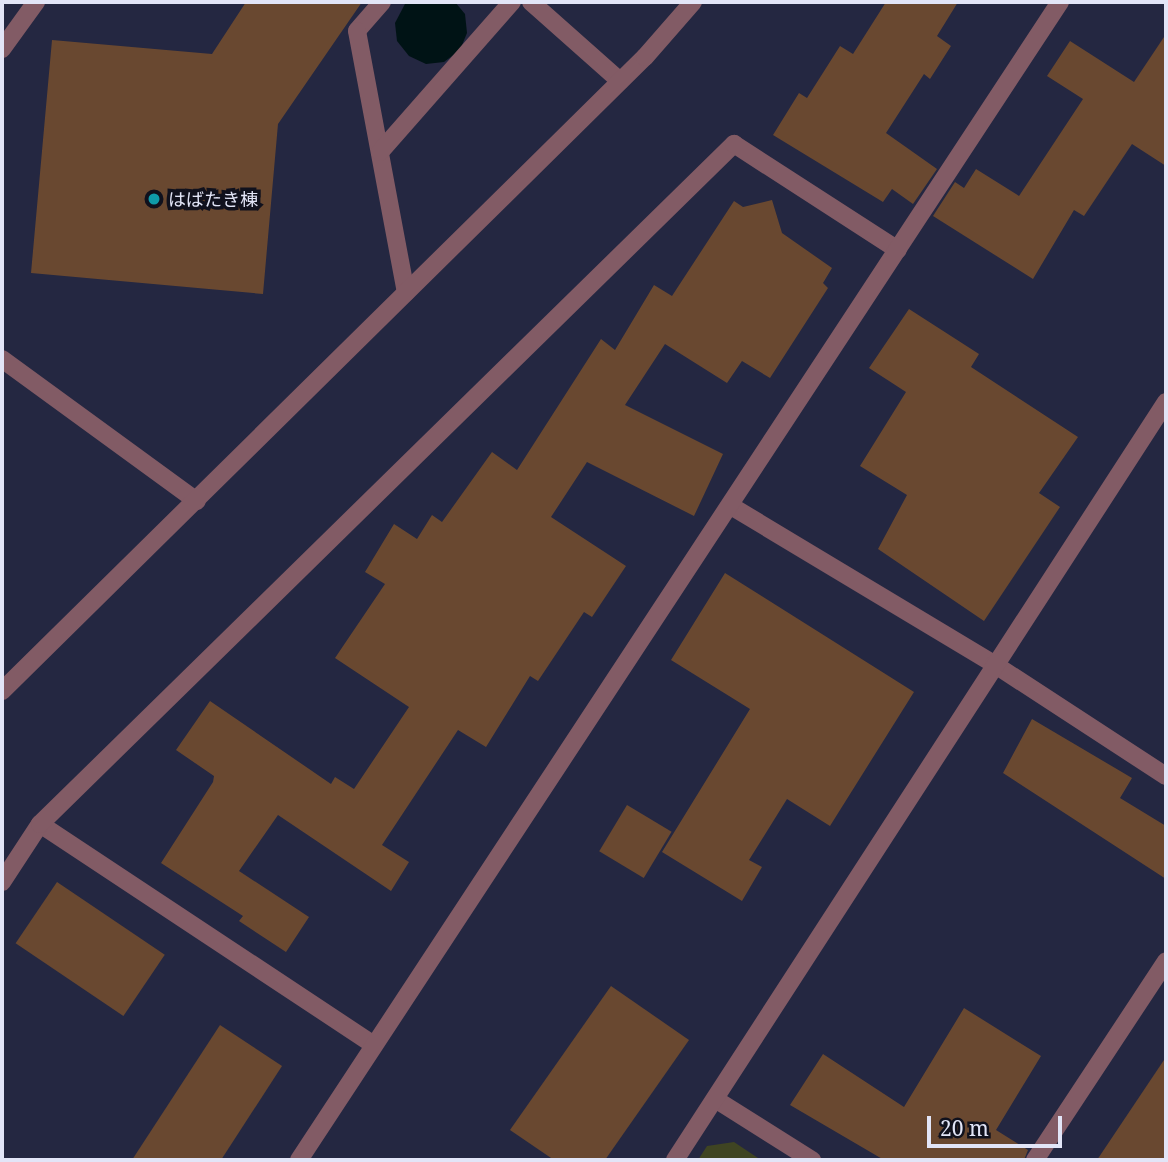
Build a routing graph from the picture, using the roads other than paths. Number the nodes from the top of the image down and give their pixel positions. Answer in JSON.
{"nodes":[{"id":1,"x":36,"y":2,"type":"edge"},
{"id":2,"x":382,"y":2,"type":"edge"},
{"id":3,"x":512,"y":2,"type":"edge"},
{"id":4,"x":531,"y":2,"type":"edge"},
{"id":5,"x":694,"y":2,"type":"edge"},
{"id":6,"x":1060,"y":2,"type":"edge"},
{"id":7,"x":2,"y":49,"type":"edge"},
{"id":8,"x":620,"y":81,"type":"junction"},
{"id":9,"x":380,"y":152,"type":"junction"},
{"id":10,"x":898,"y":250,"type":"junction"},
{"id":11,"x":406,"y":292,"type":"junction"},
{"id":12,"x":2,"y":359,"type":"edge"},
{"id":13,"x":1166,"y":402,"type":"edge"},
{"id":14,"x":197,"y":501,"type":"junction"},
{"id":15,"x":731,"y":506,"type":"junction"},
{"id":16,"x":994,"y":664,"type":"junction"},
{"id":17,"x":2,"y":691,"type":"edge"},
{"id":18,"x":1166,"y":776,"type":"edge"},
{"id":19,"x":40,"y":824,"type":"junction"},
{"id":20,"x":2,"y":882,"type":"edge"},
{"id":21,"x":1166,"y":961,"type":"edge"},
{"id":22,"x":373,"y":1044,"type":"junction"},
{"id":23,"x":715,"y":1099,"type":"junction"},
{"id":24,"x":299,"y":1160,"type":"edge"},
{"id":25,"x":675,"y":1160,"type":"edge"},
{"id":26,"x":812,"y":1160,"type":"edge"},
{"id":27,"x":1035,"y":1160,"type":"edge"}],
"edges":[{"from":1,"to":7,"type":"street"},
{"from":2,"to":9,"type":"street"},
{"from":3,"to":9,"type":"street"},
{"from":4,"to":8,"type":"street"},
{"from":5,"to":8,"type":"street"},
{"from":6,"to":10,"type":"street"},
{"from":8,"to":11,"type":"street"},
{"from":9,"to":11,"type":"street"},
{"from":10,"to":15,"type":"street"},
{"from":10,"to":19,"type":"street"},
{"from":11,"to":14,"type":"street"},
{"from":12,"to":14,"type":"street"},
{"from":13,"to":16,"type":"street"},
{"from":14,"to":17,"type":"street"},
{"from":15,"to":16,"type":"street"},
{"from":15,"to":22,"type":"street"},
{"from":16,"to":18,"type":"street"},
{"from":16,"to":23,"type":"street"},
{"from":19,"to":20,"type":"street"},
{"from":19,"to":22,"type":"street"},
{"from":21,"to":27,"type":"street"},
{"from":22,"to":24,"type":"street"},
{"from":23,"to":25,"type":"street"},
{"from":23,"to":26,"type":"street"}]}
